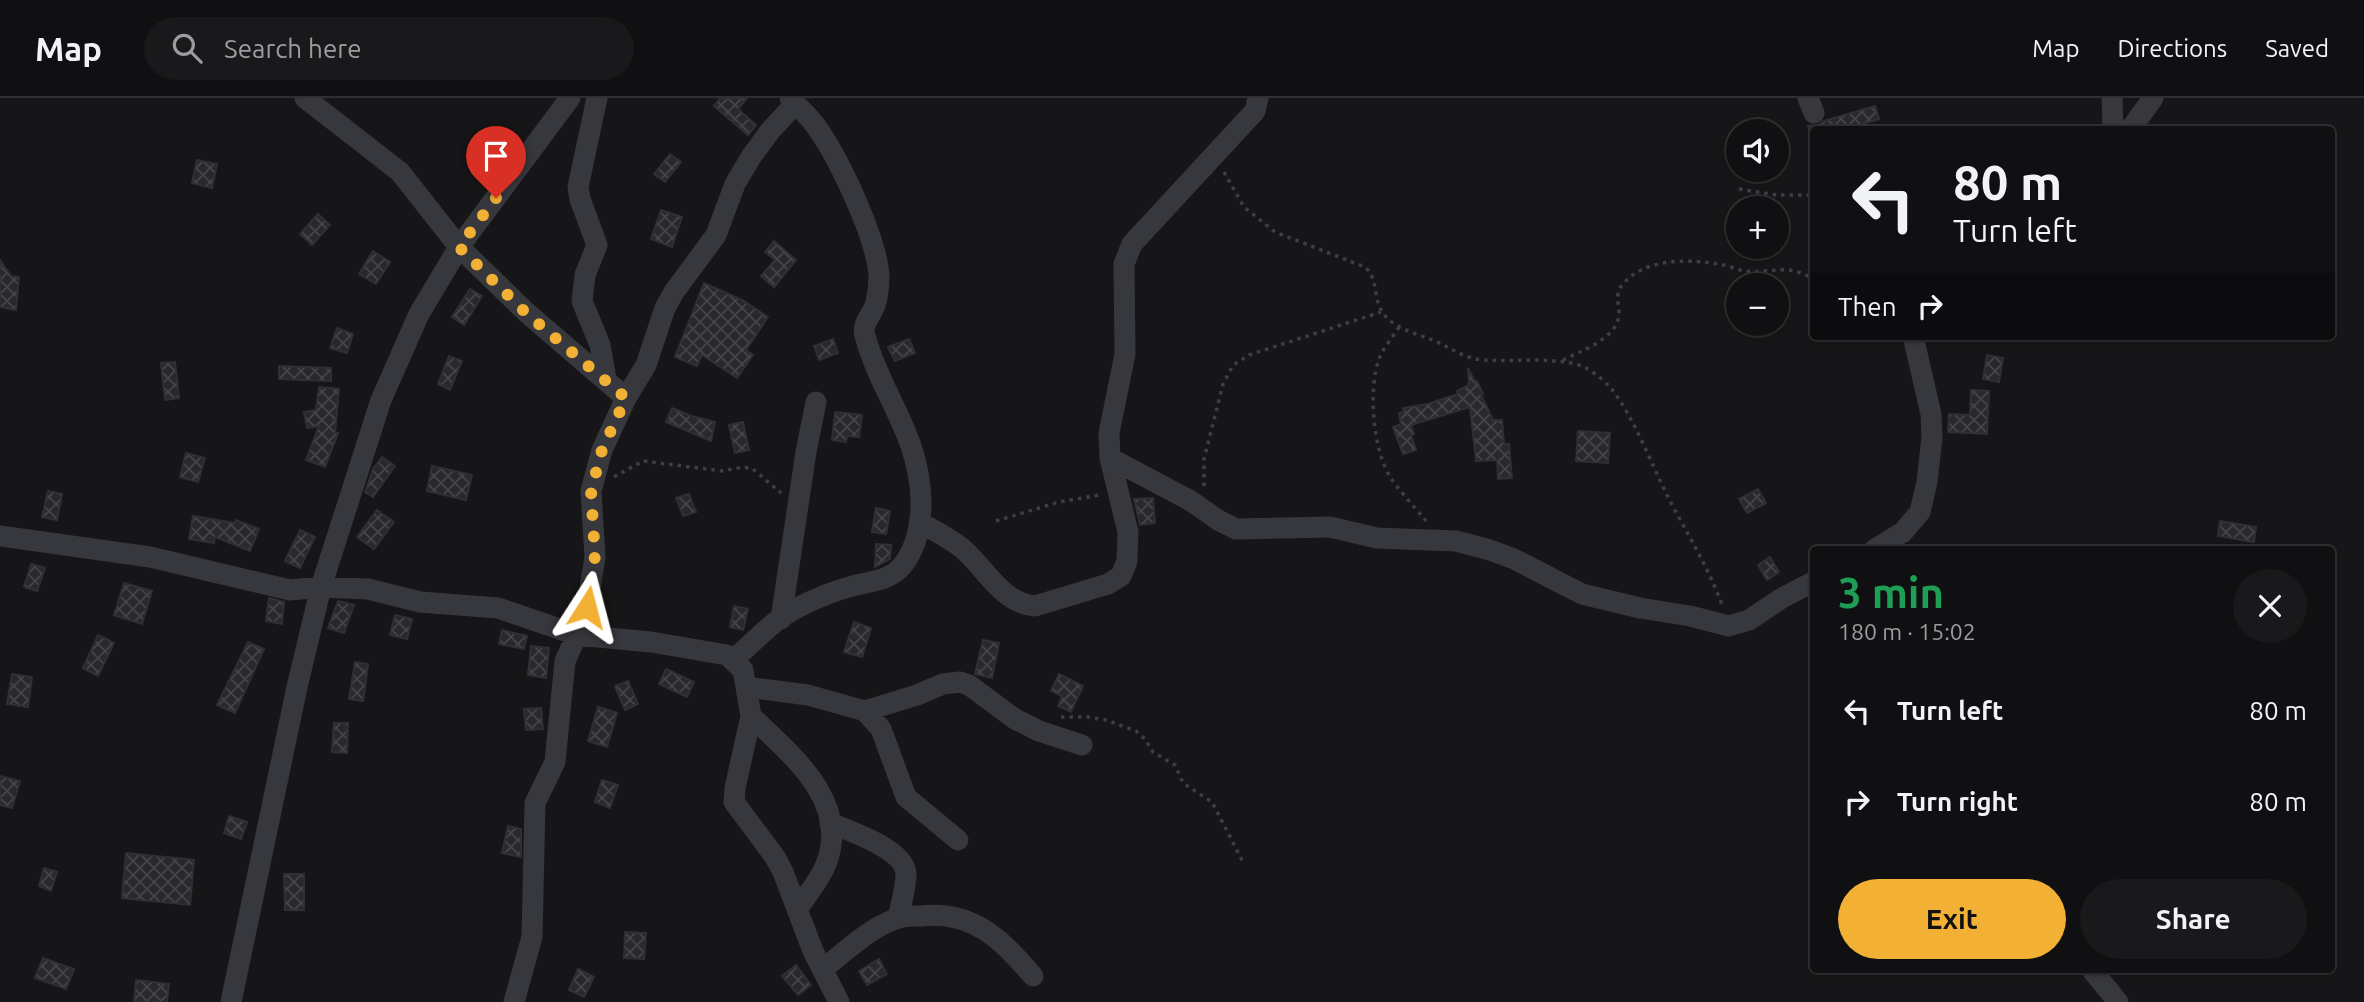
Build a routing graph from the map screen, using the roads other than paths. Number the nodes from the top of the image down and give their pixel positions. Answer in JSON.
{"nodes":[{"id":1,"x":570,"y":98,"type":"edge"},
{"id":2,"x":597,"y":98,"type":"edge"},
{"id":3,"x":1258,"y":98,"type":"edge"},
{"id":4,"x":2112,"y":98,"type":"edge"},
{"id":5,"x":2153,"y":98,"type":"edge"},
{"id":6,"x":792,"y":101,"type":"edge"},
{"id":7,"x":317,"y":102,"type":"edge"},
{"id":8,"x":2113,"y":126,"type":"edge"},
{"id":9,"x":2133,"y":126,"type":"edge"},
{"id":10,"x":459,"y":247,"type":"junction"},
{"id":11,"x":1914,"y":340,"type":"edge"},
{"id":12,"x":606,"y":379,"type":"junction"},
{"id":13,"x":626,"y":398,"type":"junction"},
{"id":14,"x":816,"y":401,"type":"dead end"},
{"id":15,"x":1110,"y":458,"type":"junction"},
{"id":16,"x":921,"y":523,"type":"junction"},
{"id":17,"x":0,"y":536,"type":"edge"},
{"id":18,"x":1880,"y":546,"type":"edge"},
{"id":19,"x":1810,"y":584,"type":"edge"},
{"id":20,"x":321,"y":587,"type":"junction"},
{"id":21,"x":781,"y":619,"type":"junction"},
{"id":22,"x":578,"y":635,"type":"junction"},
{"id":23,"x":733,"y":660,"type":"junction"},
{"id":24,"x":747,"y":687,"type":"junction"},
{"id":25,"x":865,"y":711,"type":"junction"},
{"id":26,"x":751,"y":716,"type":"junction"},
{"id":27,"x":1083,"y":745,"type":"dead end"},
{"id":28,"x":830,"y":823,"type":"junction"},
{"id":29,"x":958,"y":840,"type":"dead end"},
{"id":30,"x":797,"y":909,"type":"junction"},
{"id":31,"x":898,"y":918,"type":"junction"},
{"id":32,"x":823,"y":969,"type":"junction"},
{"id":33,"x":2094,"y":973,"type":"edge"},
{"id":34,"x":1034,"y":976,"type":"dead end"},
{"id":35,"x":231,"y":1002,"type":"edge"},
{"id":36,"x":514,"y":1002,"type":"edge"},
{"id":37,"x":839,"y":1002,"type":"edge"},
{"id":38,"x":2118,"y":1002,"type":"edge"}],
"edges":[{"from":1,"to":10,"type":"street"},
{"from":2,"to":12,"type":"street"},
{"from":3,"to":15,"type":"street"},
{"from":4,"to":8,"type":"street"},
{"from":5,"to":9,"type":"street"},
{"from":6,"to":13,"type":"street"},
{"from":6,"to":16,"type":"street"},
{"from":7,"to":10,"type":"street"},
{"from":10,"to":12,"type":"street"},
{"from":10,"to":20,"type":"street"},
{"from":11,"to":18,"type":"street"},
{"from":12,"to":13,"type":"street"},
{"from":13,"to":22,"type":"street"},
{"from":14,"to":21,"type":"street"},
{"from":15,"to":16,"type":"street"},
{"from":15,"to":19,"type":"street"},
{"from":16,"to":21,"type":"street"},
{"from":17,"to":20,"type":"street"},
{"from":20,"to":22,"type":"street"},
{"from":20,"to":35,"type":"street"},
{"from":21,"to":23,"type":"street"},
{"from":22,"to":23,"type":"street"},
{"from":22,"to":36,"type":"street"},
{"from":23,"to":24,"type":"street"},
{"from":24,"to":25,"type":"street"},
{"from":24,"to":26,"type":"street"},
{"from":25,"to":27,"type":"street"},
{"from":25,"to":29,"type":"street"},
{"from":26,"to":28,"type":"street"},
{"from":26,"to":30,"type":"street"},
{"from":28,"to":30,"type":"street"},
{"from":28,"to":31,"type":"street"},
{"from":30,"to":32,"type":"street"},
{"from":31,"to":32,"type":"street"},
{"from":31,"to":34,"type":"street"},
{"from":32,"to":37,"type":"street"},
{"from":33,"to":38,"type":"street"}]}
